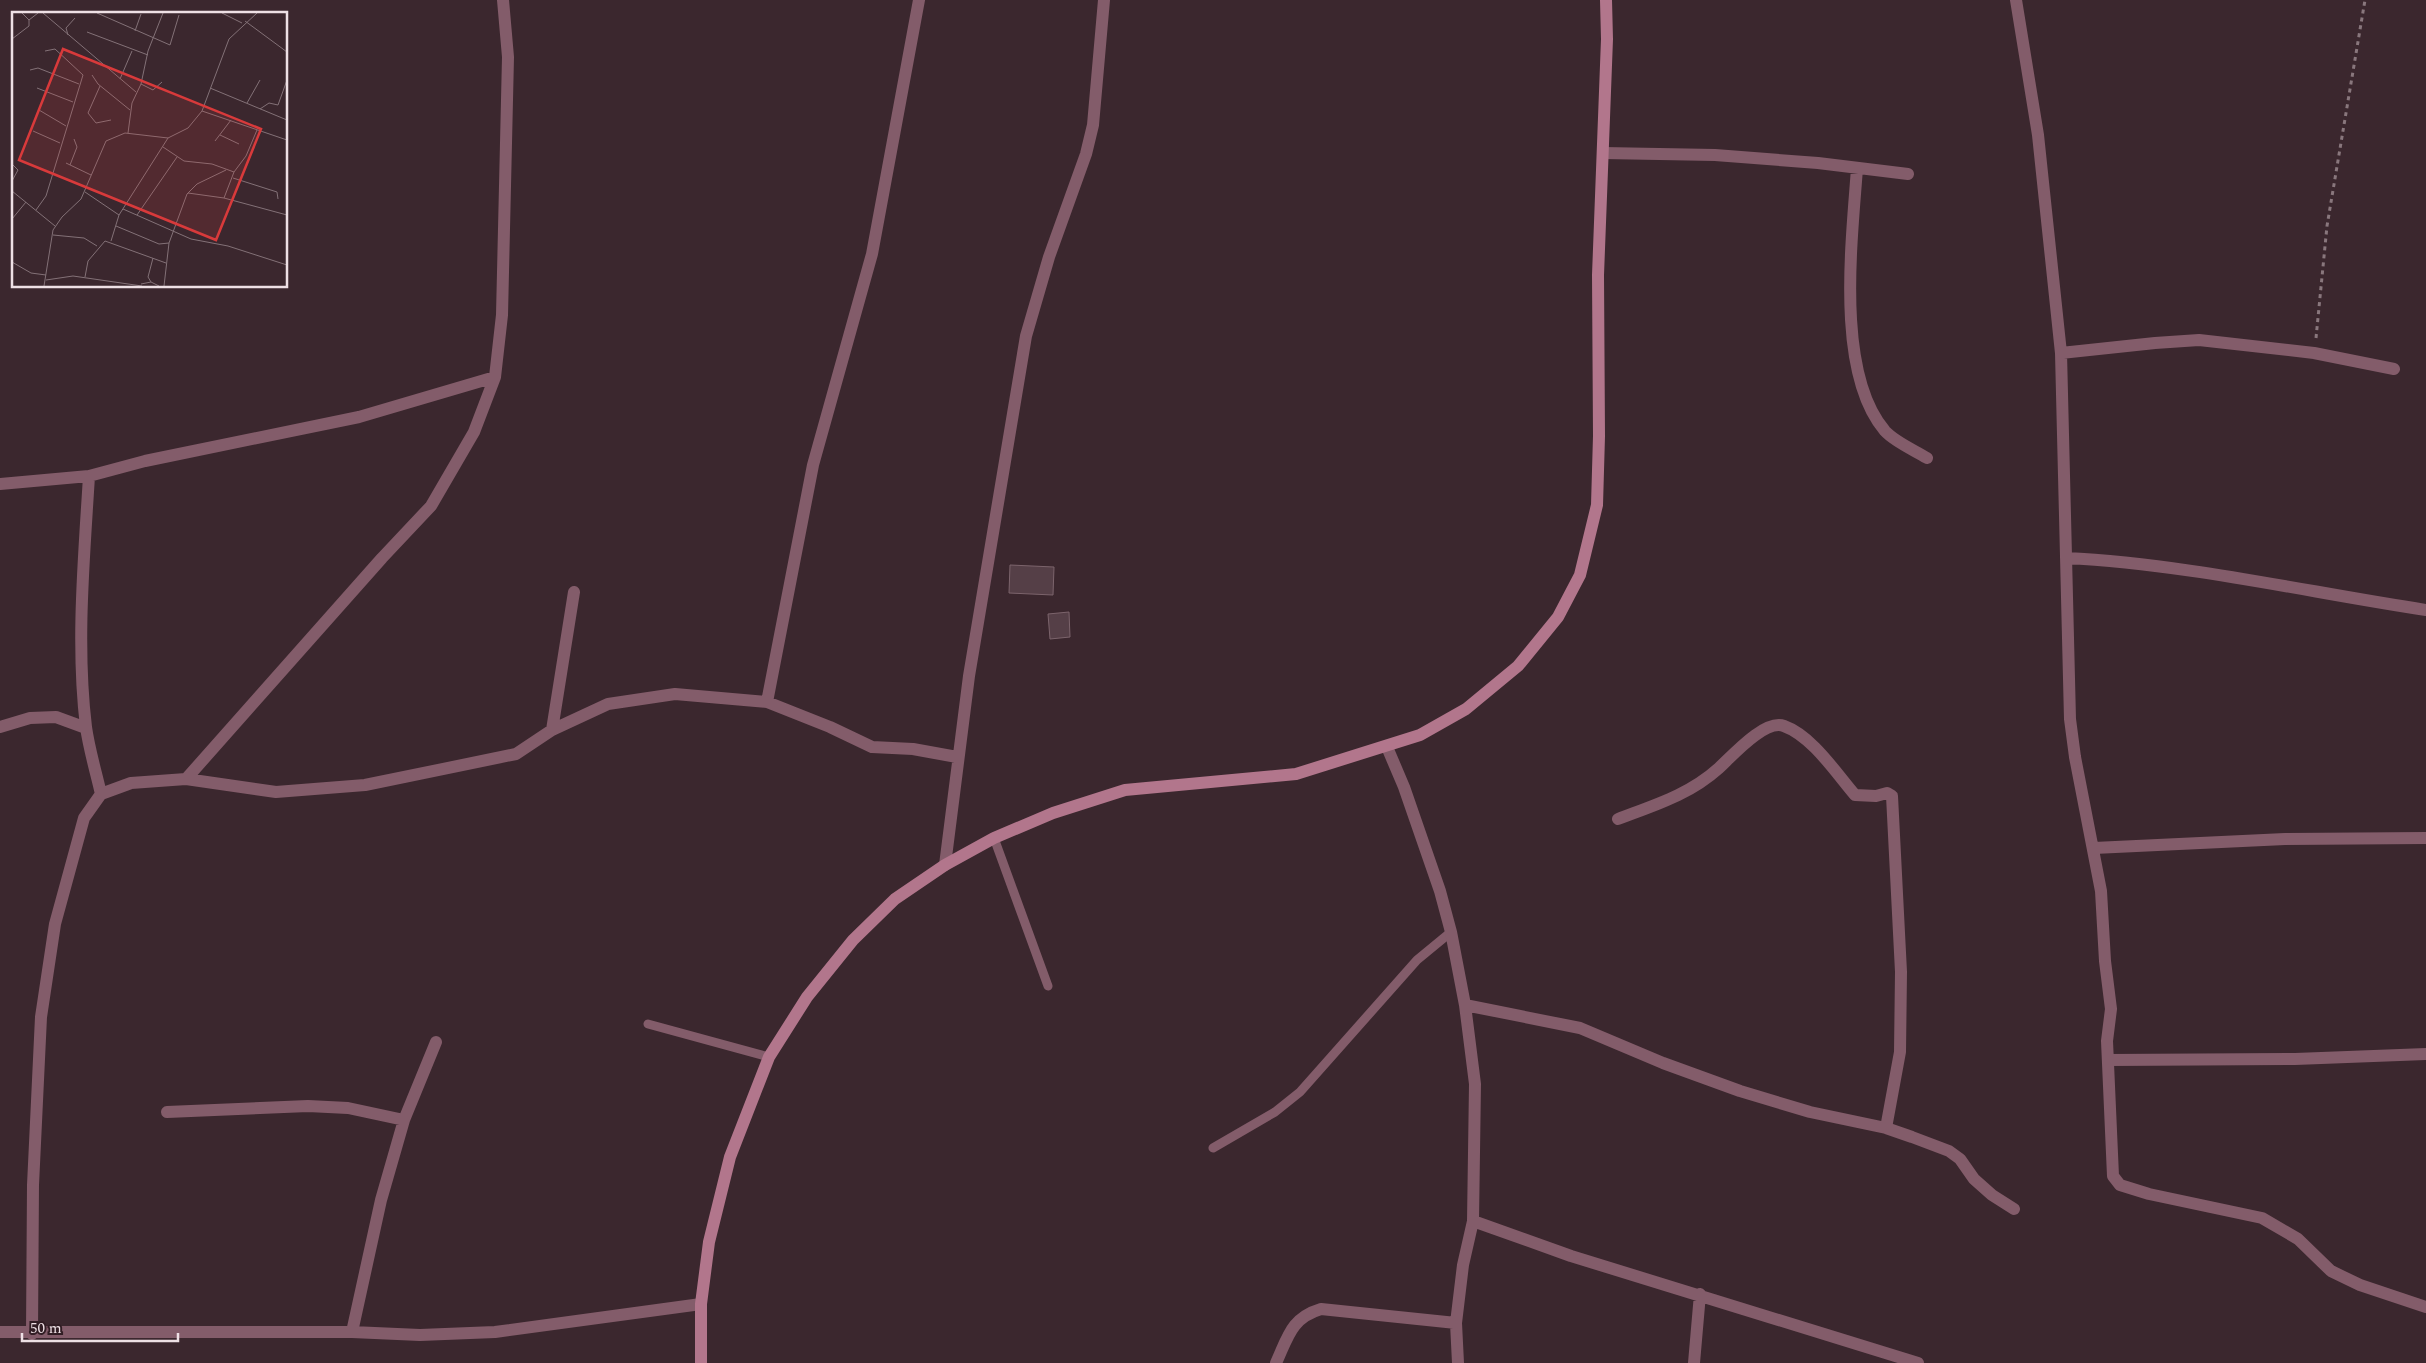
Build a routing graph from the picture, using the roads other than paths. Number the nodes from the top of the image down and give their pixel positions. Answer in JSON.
{"nodes":[{"id":1,"x":503,"y":0,"type":"edge"},
{"id":2,"x":919,"y":0,"type":"edge"},
{"id":3,"x":1104,"y":0,"type":"edge"},
{"id":4,"x":1606,"y":0,"type":"edge"},
{"id":5,"x":2016,"y":0,"type":"edge"},
{"id":6,"x":1603,"y":153,"type":"junction"},
{"id":7,"x":1857,"y":168,"type":"junction"},
{"id":8,"x":1908,"y":174,"type":"dead end"},
{"id":9,"x":2061,"y":353,"type":"junction"},
{"id":10,"x":2394,"y":369,"type":"dead end"},
{"id":11,"x":495,"y":377,"type":"junction"},
{"id":12,"x":1927,"y":458,"type":"dead end"},
{"id":13,"x":89,"y":476,"type":"junction"},
{"id":14,"x":0,"y":484,"type":"edge"},
{"id":15,"x":2066,"y":558,"type":"junction"},
{"id":16,"x":574,"y":592,"type":"dead end"},
{"id":17,"x":2426,"y":610,"type":"edge"},
{"id":18,"x":767,"y":702,"type":"junction"},
{"id":19,"x":0,"y":727,"type":"edge"},
{"id":20,"x":86,"y":728,"type":"junction"},
{"id":21,"x":552,"y":730,"type":"junction"},
{"id":22,"x":1387,"y":747,"type":"junction"},
{"id":23,"x":957,"y":757,"type":"junction"},
{"id":24,"x":186,"y":779,"type":"junction"},
{"id":25,"x":101,"y":794,"type":"junction"},
{"id":26,"x":1618,"y":819,"type":"dead end"},
{"id":27,"x":994,"y":838,"type":"junction"},
{"id":28,"x":2426,"y":838,"type":"edge"},
{"id":29,"x":2094,"y":848,"type":"junction"},
{"id":30,"x":945,"y":865,"type":"junction"},
{"id":31,"x":1451,"y":932,"type":"junction"},
{"id":32,"x":1048,"y":986,"type":"dead end"},
{"id":33,"x":1465,"y":1005,"type":"junction"},
{"id":34,"x":648,"y":1024,"type":"dead end"},
{"id":35,"x":436,"y":1042,"type":"dead end"},
{"id":36,"x":2426,"y":1054,"type":"edge"},
{"id":37,"x":770,"y":1057,"type":"junction"},
{"id":38,"x":2108,"y":1060,"type":"junction"},
{"id":39,"x":167,"y":1112,"type":"dead end"},
{"id":40,"x":404,"y":1120,"type":"junction"},
{"id":41,"x":1886,"y":1128,"type":"junction"},
{"id":42,"x":1213,"y":1148,"type":"dead end"},
{"id":43,"x":2014,"y":1209,"type":"dead end"},
{"id":44,"x":1473,"y":1221,"type":"junction"},
{"id":45,"x":1700,"y":1294,"type":"junction"},
{"id":46,"x":701,"y":1304,"type":"junction"},
{"id":47,"x":2426,"y":1307,"type":"edge"},
{"id":48,"x":1456,"y":1323,"type":"junction"},
{"id":49,"x":0,"y":1332,"type":"edge"},
{"id":50,"x":352,"y":1332,"type":"junction"},
{"id":51,"x":32,"y":1334,"type":"junction"},
{"id":52,"x":701,"y":1363,"type":"edge"},
{"id":53,"x":1276,"y":1363,"type":"edge"},
{"id":54,"x":1458,"y":1363,"type":"edge"},
{"id":55,"x":1694,"y":1363,"type":"edge"},
{"id":56,"x":1918,"y":1363,"type":"edge"}],
"edges":[{"from":1,"to":11,"type":"street"},
{"from":2,"to":18,"type":"street"},
{"from":3,"to":23,"type":"street"},
{"from":4,"to":6,"type":"main road"},
{"from":5,"to":9,"type":"street"},
{"from":6,"to":7,"type":"street"},
{"from":6,"to":22,"type":"main road"},
{"from":7,"to":8,"type":"street"},
{"from":7,"to":12,"type":"street"},
{"from":9,"to":10,"type":"street"},
{"from":9,"to":15,"type":"street"},
{"from":11,"to":13,"type":"street"},
{"from":11,"to":24,"type":"street"},
{"from":13,"to":14,"type":"street"},
{"from":13,"to":20,"type":"street"},
{"from":15,"to":17,"type":"street"},
{"from":15,"to":29,"type":"street"},
{"from":16,"to":21,"type":"street"},
{"from":18,"to":21,"type":"street"},
{"from":18,"to":23,"type":"street"},
{"from":19,"to":20,"type":"street"},
{"from":20,"to":25,"type":"street"},
{"from":21,"to":24,"type":"street"},
{"from":22,"to":27,"type":"main road"},
{"from":22,"to":31,"type":"street"},
{"from":23,"to":30,"type":"street"},
{"from":24,"to":25,"type":"street"},
{"from":25,"to":51,"type":"street"},
{"from":26,"to":41,"type":"street"},
{"from":27,"to":30,"type":"main road"},
{"from":27,"to":32,"type":"lane"},
{"from":28,"to":29,"type":"street"},
{"from":29,"to":38,"type":"street"},
{"from":30,"to":37,"type":"main road"},
{"from":31,"to":33,"type":"street"},
{"from":31,"to":42,"type":"lane"},
{"from":33,"to":41,"type":"street"},
{"from":33,"to":44,"type":"street"},
{"from":34,"to":37,"type":"lane"},
{"from":35,"to":40,"type":"street"},
{"from":36,"to":38,"type":"street"},
{"from":37,"to":46,"type":"main road"},
{"from":38,"to":47,"type":"street"},
{"from":39,"to":40,"type":"street"},
{"from":40,"to":50,"type":"street"},
{"from":41,"to":43,"type":"street"},
{"from":44,"to":45,"type":"street"},
{"from":44,"to":48,"type":"street"},
{"from":45,"to":55,"type":"street"},
{"from":45,"to":56,"type":"street"},
{"from":46,"to":50,"type":"street"},
{"from":46,"to":52,"type":"main road"},
{"from":48,"to":53,"type":"street"},
{"from":48,"to":54,"type":"street"},
{"from":49,"to":51,"type":"street"},
{"from":50,"to":51,"type":"street"}]}
